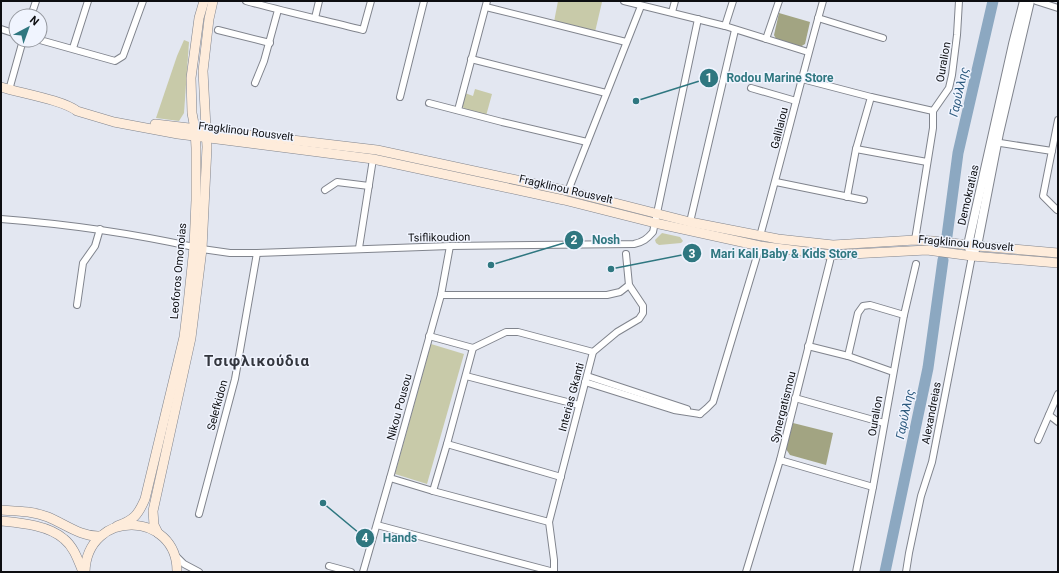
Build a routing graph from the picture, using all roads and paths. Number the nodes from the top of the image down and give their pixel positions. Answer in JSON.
{"nodes":[{"id":1,"x":88,"y":1,"type":"edge"},
{"id":2,"x":143,"y":1,"type":"edge"},
{"id":3,"x":204,"y":1,"type":"edge"},
{"id":4,"x":214,"y":1,"type":"edge"},
{"id":5,"x":246,"y":1,"type":"edge"},
{"id":6,"x":319,"y":1,"type":"edge"},
{"id":7,"x":371,"y":1,"type":"edge"},
{"id":8,"x":424,"y":1,"type":"edge"},
{"id":9,"x":624,"y":1,"type":"edge"},
{"id":10,"x":675,"y":1,"type":"edge"},
{"id":11,"x":733,"y":1,"type":"edge"},
{"id":12,"x":779,"y":1,"type":"edge"},
{"id":13,"x":823,"y":1,"type":"edge"},
{"id":14,"x":959,"y":1,"type":"edge"},
{"id":15,"x":1024,"y":1,"type":"edge"},
{"id":16,"x":1030,"y":1,"type":"edge"},
{"id":17,"x":1036,"y":1,"type":"edge"},
{"id":18,"x":270,"y":4,"type":"edge"},
{"id":19,"x":487,"y":4,"type":"edge"},
{"id":20,"x":641,"y":6,"type":"junction"},
{"id":21,"x":1058,"y":8,"type":"edge"},
{"id":22,"x":278,"y":10,"type":"junction"},
{"id":23,"x":672,"y":12,"type":"junction"},
{"id":24,"x":315,"y":18,"type":"junction"},
{"id":25,"x":818,"y":18,"type":"junction"},
{"id":26,"x":698,"y":19,"type":"junction"},
{"id":27,"x":725,"y":26,"type":"junction"},
{"id":28,"x":218,"y":30,"type":"dead end"},
{"id":29,"x":735,"y":30,"type":"junction"},
{"id":30,"x":883,"y":38,"type":"dead end"},
{"id":31,"x":766,"y":39,"type":"junction"},
{"id":32,"x":48,"y":42,"type":"edge"},
{"id":33,"x":626,"y":42,"type":"junction"},
{"id":34,"x":270,"y":43,"type":"junction"},
{"id":35,"x":20,"y":48,"type":"edge"},
{"id":36,"x":73,"y":48,"type":"junction"},
{"id":37,"x":808,"y":52,"type":"junction"},
{"id":38,"x":471,"y":59,"type":"junction"},
{"id":39,"x":802,"y":80,"type":"junction"},
{"id":40,"x":255,"y":83,"type":"dead end"},
{"id":41,"x":751,"y":88,"type":"dead end"},
{"id":42,"x":5,"y":89,"type":"edge"},
{"id":43,"x":606,"y":93,"type":"junction"},
{"id":44,"x":400,"y":97,"type":"dead end"},
{"id":45,"x":871,"y":98,"type":"junction"},
{"id":46,"x":796,"y":101,"type":"junction"},
{"id":47,"x":429,"y":103,"type":"dead end"},
{"id":48,"x":458,"y":110,"type":"junction"},
{"id":49,"x":933,"y":111,"type":"junction"},
{"id":50,"x":1058,"y":120,"type":"edge"},
{"id":51,"x":195,"y":133,"type":"junction"},
{"id":52,"x":207,"y":134,"type":"junction"},
{"id":53,"x":587,"y":142,"type":"junction"},
{"id":54,"x":994,"y":142,"type":"junction"},
{"id":55,"x":856,"y":149,"type":"junction"},
{"id":56,"x":1052,"y":151,"type":"junction"},
{"id":57,"x":373,"y":159,"type":"junction"},
{"id":58,"x":926,"y":162,"type":"junction"},
{"id":59,"x":776,"y":182,"type":"junction"},
{"id":60,"x":368,"y":186,"type":"junction"},
{"id":61,"x":325,"y":190,"type":"dead end"},
{"id":62,"x":568,"y":191,"type":"junction"},
{"id":63,"x":847,"y":197,"type":"junction"},
{"id":64,"x":864,"y":200,"type":"dead end"},
{"id":65,"x":1058,"y":212,"type":"edge"},
{"id":66,"x":656,"y":213,"type":"junction"},
{"id":67,"x":1,"y":219,"type":"edge"},
{"id":68,"x":690,"y":222,"type":"junction"},
{"id":69,"x":655,"y":223,"type":"junction"},
{"id":70,"x":100,"y":229,"type":"junction"},
{"id":71,"x":760,"y":236,"type":"junction"},
{"id":72,"x":915,"y":240,"type":"junction"},
{"id":73,"x":833,"y":245,"type":"junction"},
{"id":74,"x":450,"y":246,"type":"junction"},
{"id":75,"x":760,"y":246,"type":"junction"},
{"id":76,"x":972,"y":246,"type":"junction"},
{"id":77,"x":198,"y":248,"type":"junction"},
{"id":78,"x":359,"y":248,"type":"junction"},
{"id":79,"x":257,"y":253,"type":"junction"},
{"id":80,"x":1058,"y":253,"type":"edge"},
{"id":81,"x":626,"y":254,"type":"dead end"},
{"id":82,"x":832,"y":255,"type":"junction"},
{"id":83,"x":972,"y":256,"type":"junction"},
{"id":84,"x":1058,"y":263,"type":"edge"},
{"id":85,"x":916,"y":264,"type":"dead end"},
{"id":86,"x":629,"y":285,"type":"junction"},
{"id":87,"x":441,"y":295,"type":"junction"},
{"id":88,"x":77,"y":305,"type":"dead end"},
{"id":89,"x":904,"y":315,"type":"junction"},
{"id":90,"x":429,"y":336,"type":"junction"},
{"id":91,"x":808,"y":346,"type":"junction"},
{"id":92,"x":474,"y":348,"type":"junction"},
{"id":93,"x":593,"y":352,"type":"junction"},
{"id":94,"x":848,"y":356,"type":"junction"},
{"id":95,"x":893,"y":372,"type":"junction"},
{"id":96,"x":466,"y":376,"type":"junction"},
{"id":97,"x":586,"y":379,"type":"junction"},
{"id":98,"x":1058,"y":394,"type":"edge"},
{"id":99,"x":795,"y":398,"type":"junction"},
{"id":100,"x":579,"y":405,"type":"junction"},
{"id":101,"x":1049,"y":415,"type":"junction"},
{"id":102,"x":1058,"y":422,"type":"edge"},
{"id":103,"x":884,"y":423,"type":"junction"},
{"id":104,"x":1038,"y":440,"type":"dead end"},
{"id":105,"x":447,"y":444,"type":"junction"},
{"id":106,"x":780,"y":460,"type":"junction"},
{"id":107,"x":561,"y":477,"type":"junction"},
{"id":108,"x":390,"y":478,"type":"junction"},
{"id":109,"x":873,"y":486,"type":"junction"},
{"id":110,"x":433,"y":491,"type":"junction"},
{"id":111,"x":1,"y":510,"type":"edge"},
{"id":112,"x":199,"y":514,"type":"dead end"},
{"id":113,"x":1,"y":521,"type":"edge"},
{"id":114,"x":549,"y":522,"type":"junction"},
{"id":115,"x":377,"y":525,"type":"junction"},
{"id":116,"x":118,"y":526,"type":"junction"},
{"id":117,"x":158,"y":533,"type":"junction"},
{"id":118,"x":100,"y":536,"type":"junction"},
{"id":119,"x":174,"y":554,"type":"junction"},
{"id":120,"x":329,"y":566,"type":"dead end"},
{"id":121,"x":84,"y":572,"type":"edge"},
{"id":122,"x":177,"y":572,"type":"edge"},
{"id":123,"x":199,"y":572,"type":"edge"},
{"id":124,"x":351,"y":572,"type":"edge"},
{"id":125,"x":362,"y":572,"type":"edge"},
{"id":126,"x":554,"y":572,"type":"edge"},
{"id":127,"x":746,"y":572,"type":"edge"},
{"id":128,"x":856,"y":572,"type":"edge"},
{"id":129,"x":906,"y":572,"type":"edge"}],
"edges":[{"from":1,"to":36,"type":"street"},
{"from":2,"to":36,"type":"street"},
{"from":3,"to":51,"type":"main road","name":"Leoforos Omonoias"},
{"from":4,"to":52,"type":"main road","name":"Leoforos Omonoias"},
{"from":5,"to":18,"type":"street"},
{"from":6,"to":24,"type":"street"},
{"from":7,"to":24,"type":"street"},
{"from":8,"to":44,"type":"street"},
{"from":9,"to":20,"type":"street"},
{"from":10,"to":23,"type":"street"},
{"from":11,"to":27,"type":"street"},
{"from":12,"to":31,"type":"street"},
{"from":13,"to":25,"type":"street","name":"Galilaiou"},
{"from":14,"to":49,"type":"street","name":"Ouralion"},
{"from":15,"to":54,"type":"street","name":"Demokratias"},
{"from":16,"to":54,"type":"street","name":"Demokratias"},
{"from":17,"to":21,"type":"street"},
{"from":18,"to":22,"type":"street"},
{"from":19,"to":33,"type":"street"},
{"from":19,"to":38,"type":"street"},
{"from":20,"to":23,"type":"street"},
{"from":20,"to":33,"type":"street"},
{"from":22,"to":24,"type":"street"},
{"from":22,"to":34,"type":"street"},
{"from":23,"to":26,"type":"street"},
{"from":25,"to":30,"type":"street"},
{"from":25,"to":37,"type":"street","name":"Galilaiou"},
{"from":26,"to":27,"type":"street"},
{"from":26,"to":66,"type":"street","name":"Tsiflikoudion"},
{"from":27,"to":29,"type":"street"},
{"from":28,"to":34,"type":"street"},
{"from":29,"to":31,"type":"street"},
{"from":29,"to":68,"type":"street"},
{"from":31,"to":37,"type":"street"},
{"from":32,"to":36,"type":"street"},
{"from":33,"to":43,"type":"street"},
{"from":34,"to":40,"type":"street"},
{"from":35,"to":42,"type":"street"},
{"from":37,"to":39,"type":"street","name":"Galilaiou"},
{"from":38,"to":43,"type":"street"},
{"from":38,"to":48,"type":"street"},
{"from":39,"to":45,"type":"street"},
{"from":39,"to":46,"type":"street","name":"Galilaiou"},
{"from":41,"to":46,"type":"street"},
{"from":42,"to":51,"type":"main road","name":"Fragklinou Rousvelt"},
{"from":43,"to":53,"type":"street"},
{"from":45,"to":49,"type":"street"},
{"from":45,"to":55,"type":"street"},
{"from":46,"to":59,"type":"street","name":"Galilaiou"},
{"from":47,"to":48,"type":"street"},
{"from":48,"to":53,"type":"street"},
{"from":49,"to":58,"type":"street"},
{"from":50,"to":56,"type":"street"},
{"from":51,"to":52,"type":"main road","name":"Fragklinou Rousvelt"},
{"from":51,"to":77,"type":"main road","name":"Leoforos Omonoias"},
{"from":52,"to":57,"type":"main road","name":"Fragklinou Rousvelt"},
{"from":52,"to":62,"type":"main road","name":"Fragklinou Rousvelt"},
{"from":52,"to":77,"type":"main road","name":"Leoforos Omonoias"},
{"from":53,"to":62,"type":"street"},
{"from":54,"to":56,"type":"street"},
{"from":54,"to":76,"type":"street","name":"Demokratias"},
{"from":55,"to":58,"type":"street"},
{"from":55,"to":63,"type":"street"},
{"from":56,"to":65,"type":"street"},
{"from":57,"to":60,"type":"street"},
{"from":57,"to":69,"type":"main road","name":"Fragklinou Rousvelt"},
{"from":58,"to":72,"type":"street"},
{"from":59,"to":63,"type":"street"},
{"from":59,"to":71,"type":"street","name":"Galilaiou"},
{"from":60,"to":61,"type":"street"},
{"from":60,"to":78,"type":"street"},
{"from":62,"to":66,"type":"main road","name":"Fragklinou Rousvelt"},
{"from":63,"to":64,"type":"street"},
{"from":66,"to":68,"type":"main road","name":"Fragklinou Rousvelt"},
{"from":66,"to":69,"type":"street","name":"Tsiflikoudion"},
{"from":67,"to":70,"type":"street","name":"Tsiflikoudion"},
{"from":68,"to":71,"type":"main road","name":"Fragklinou Rousvelt"},
{"from":69,"to":74,"type":"street","name":"Tsiflikoudion"},
{"from":69,"to":75,"type":"main road","name":"Fragklinou Rousvelt"},
{"from":70,"to":77,"type":"street","name":"Tsiflikoudion"},
{"from":70,"to":88,"type":"street"},
{"from":71,"to":73,"type":"main road","name":"Fragklinou Rousvelt"},
{"from":72,"to":73,"type":"main road","name":"Fragklinou Rousvelt"},
{"from":72,"to":76,"type":"main road","name":"Fragklinou Rousvelt"},
{"from":73,"to":82,"type":"street","name":"Synergatismou"},
{"from":74,"to":78,"type":"street","name":"Tsiflikoudion"},
{"from":74,"to":87,"type":"street","name":"Nikou Pousou"},
{"from":75,"to":82,"type":"main road","name":"Fragklinou Rousvelt"},
{"from":75,"to":97,"type":"street"},
{"from":76,"to":80,"type":"main road","name":"Fragklinou Rousvelt"},
{"from":76,"to":83,"type":"street"},
{"from":77,"to":79,"type":"street","name":"Tsiflikoudion"},
{"from":77,"to":116,"type":"main road","name":"Leoforos Omonoias"},
{"from":77,"to":117,"type":"main road","name":"Leoforos Omonoias"},
{"from":78,"to":79,"type":"street","name":"Tsiflikoudion"},
{"from":79,"to":112,"type":"street","name":"Selefkidon"},
{"from":81,"to":86,"type":"street","name":"Interias Gkanti"},
{"from":82,"to":83,"type":"main road","name":"Fragklinou Rousvelt"},
{"from":82,"to":91,"type":"street","name":"Synergatismou"},
{"from":83,"to":84,"type":"main road","name":"Fragklinou Rousvelt"},
{"from":83,"to":129,"type":"street","name":"Alexandreias"},
{"from":85,"to":89,"type":"street","name":"Ouralion"},
{"from":86,"to":87,"type":"street"},
{"from":86,"to":93,"type":"street","name":"Interias Gkanti"},
{"from":87,"to":90,"type":"street","name":"Nikou Pousou"},
{"from":89,"to":94,"type":"street"},
{"from":89,"to":95,"type":"street","name":"Ouralion"},
{"from":90,"to":92,"type":"street"},
{"from":90,"to":108,"type":"street","name":"Nikou Pousou"},
{"from":91,"to":94,"type":"street"},
{"from":91,"to":99,"type":"street","name":"Synergatismou"},
{"from":92,"to":93,"type":"street"},
{"from":92,"to":96,"type":"street"},
{"from":93,"to":97,"type":"street","name":"Interias Gkanti"},
{"from":94,"to":95,"type":"street"},
{"from":95,"to":103,"type":"street","name":"Ouralion"},
{"from":96,"to":100,"type":"street"},
{"from":96,"to":105,"type":"street"},
{"from":97,"to":100,"type":"street","name":"Interias Gkanti"},
{"from":98,"to":101,"type":"street"},
{"from":99,"to":103,"type":"street"},
{"from":99,"to":106,"type":"street","name":"Synergatismou"},
{"from":100,"to":107,"type":"street","name":"Interias Gkanti"},
{"from":101,"to":102,"type":"street"},
{"from":101,"to":104,"type":"street"},
{"from":103,"to":109,"type":"street","name":"Ouralion"},
{"from":105,"to":107,"type":"street"},
{"from":105,"to":110,"type":"street"},
{"from":106,"to":109,"type":"street"},
{"from":106,"to":127,"type":"street","name":"Synergatismou"},
{"from":107,"to":114,"type":"street","name":"Interias Gkanti"},
{"from":108,"to":110,"type":"street"},
{"from":108,"to":115,"type":"street","name":"Nikou Pousou"},
{"from":109,"to":128,"type":"street","name":"Ouralion"},
{"from":110,"to":114,"type":"street"},
{"from":111,"to":118,"type":"main road"},
{"from":113,"to":121,"type":"main road"},
{"from":114,"to":126,"type":"street","name":"Interias Gkanti"},
{"from":115,"to":125,"type":"street","name":"Nikou Pousou"},
{"from":115,"to":126,"type":"street"},
{"from":116,"to":117,"type":"main road"},
{"from":116,"to":118,"type":"main road","name":"Leoforos Omonoias"},
{"from":117,"to":119,"type":"main road"},
{"from":118,"to":121,"type":"main road"},
{"from":119,"to":122,"type":"main road"},
{"from":119,"to":123,"type":"street"},
{"from":120,"to":124,"type":"street"}]}
